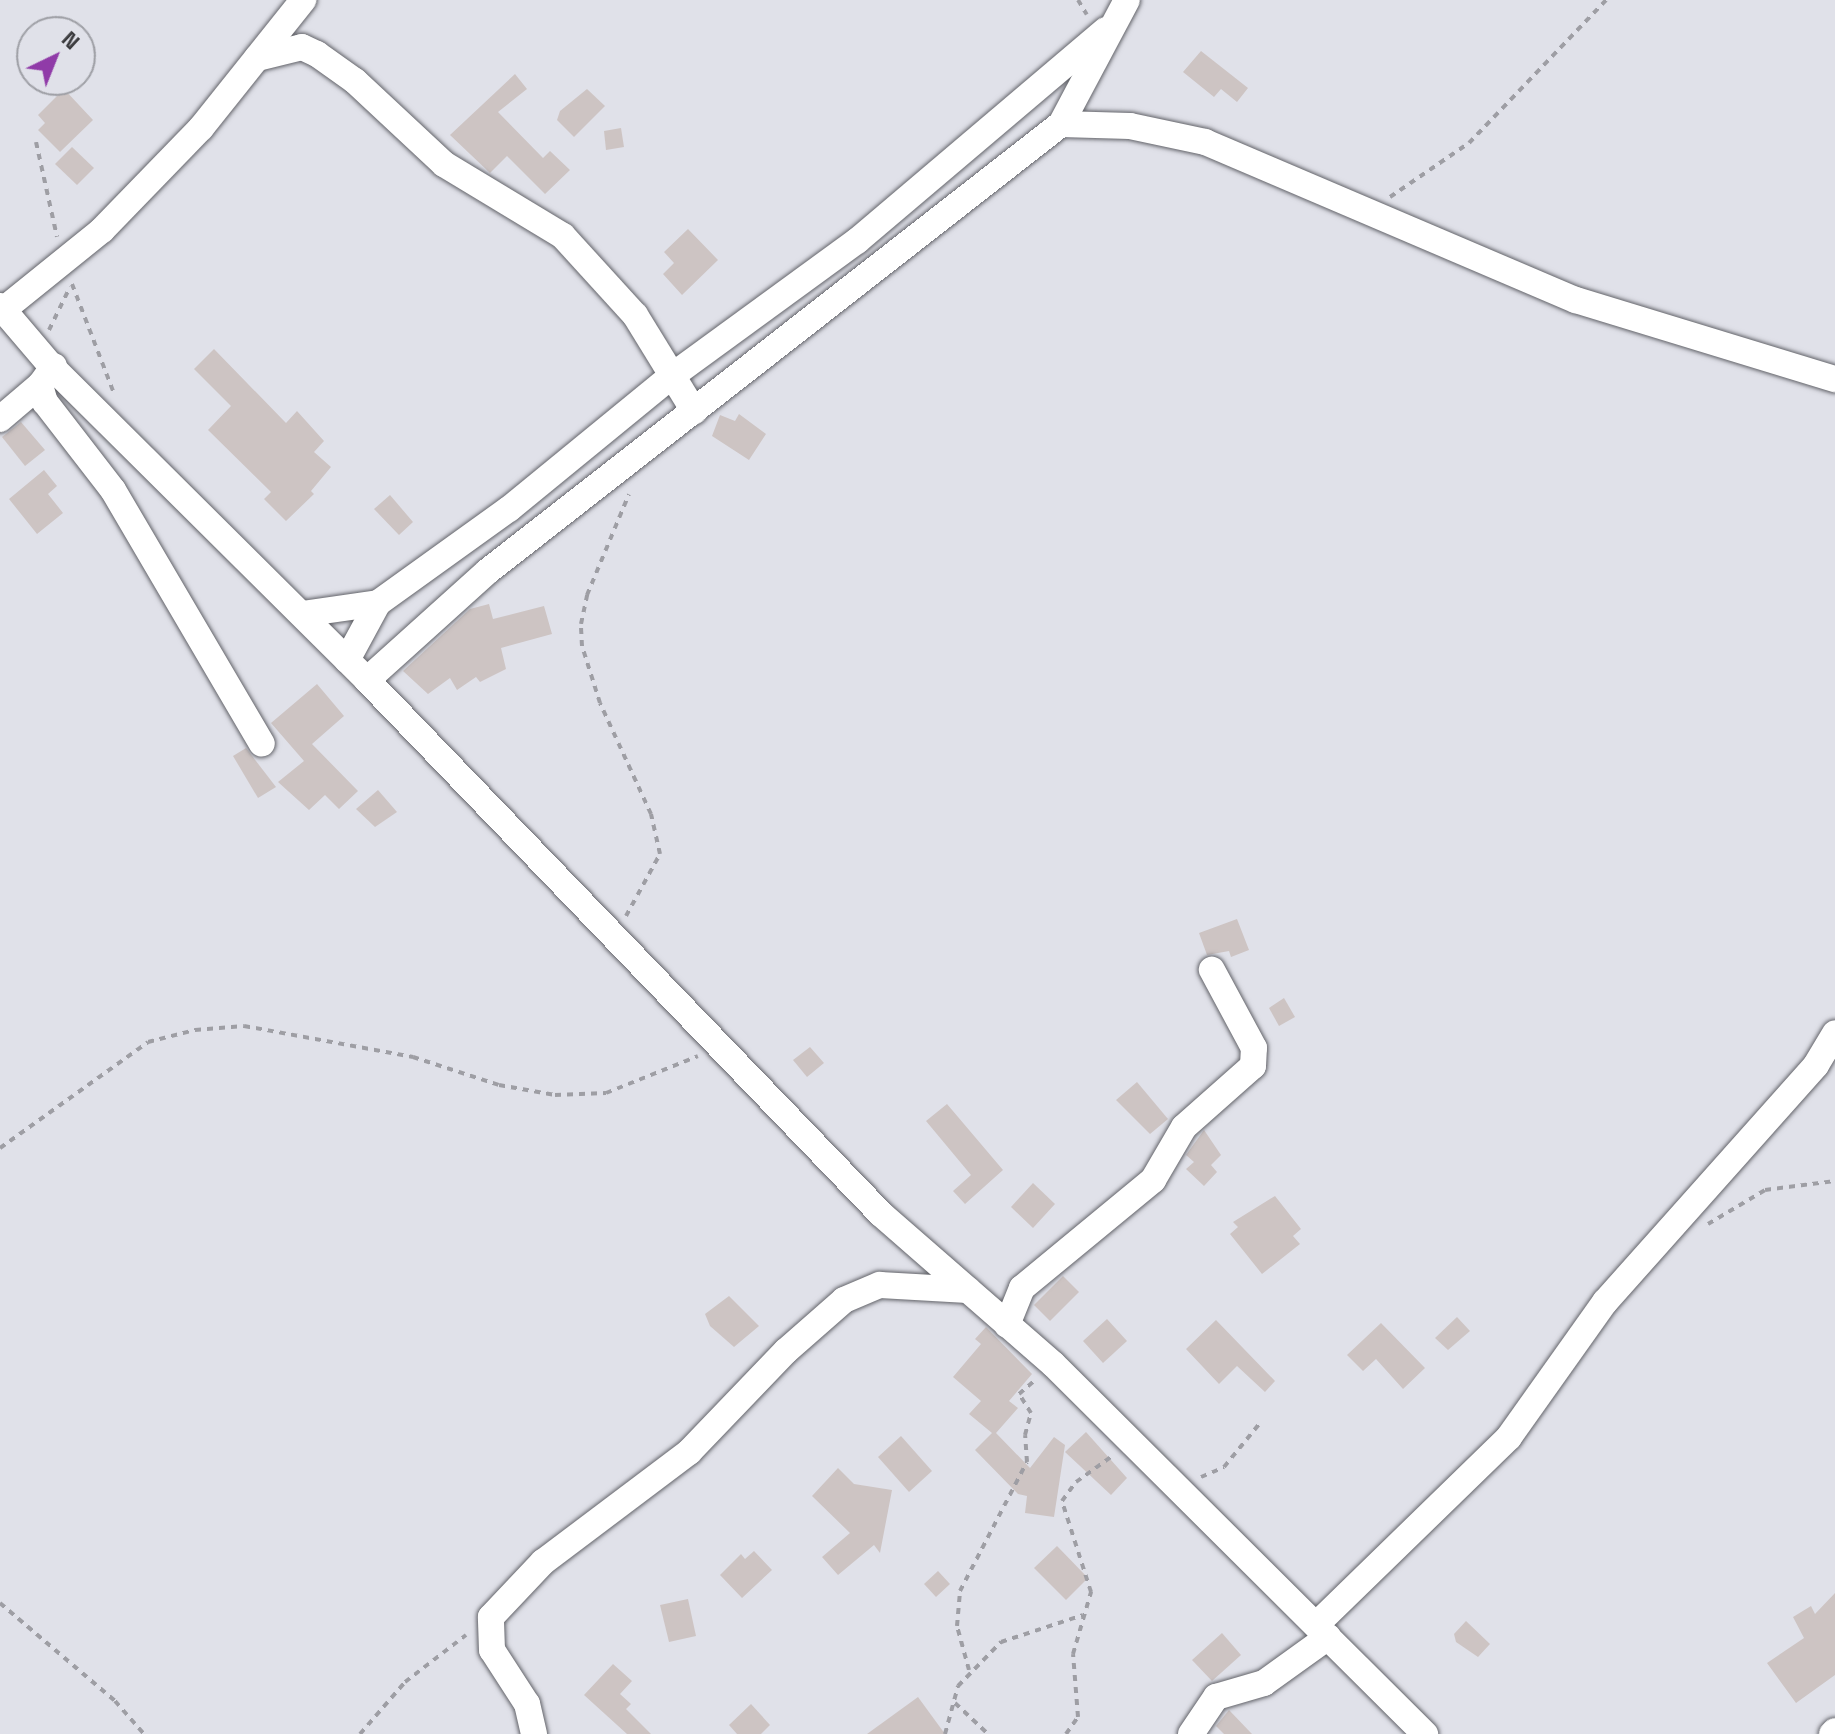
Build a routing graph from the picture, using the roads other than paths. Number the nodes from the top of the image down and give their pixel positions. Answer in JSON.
{"nodes":[{"id":1,"x":303,"y":0,"type":"edge"},
{"id":2,"x":1121,"y":11,"type":"edge"},
{"id":3,"x":257,"y":58,"type":"junction"},
{"id":4,"x":1061,"y":124,"type":"junction"},
{"id":5,"x":2,"y":308,"type":"edge"},
{"id":6,"x":673,"y":375,"type":"junction"},
{"id":7,"x":47,"y":376,"type":"junction"},
{"id":8,"x":1835,"y":379,"type":"edge"},
{"id":9,"x":694,"y":411,"type":"junction"},
{"id":10,"x":0,"y":419,"type":"edge"},
{"id":11,"x":378,"y":603,"type":"junction"},
{"id":12,"x":302,"y":614,"type":"junction"},
{"id":13,"x":347,"y":660,"type":"junction"},
{"id":14,"x":367,"y":680,"type":"junction"},
{"id":15,"x":262,"y":744,"type":"dead end"},
{"id":16,"x":1212,"y":970,"type":"dead end"},
{"id":17,"x":1835,"y":1033,"type":"edge"},
{"id":18,"x":968,"y":1290,"type":"junction"},
{"id":19,"x":1007,"y":1325,"type":"junction"},
{"id":20,"x":1322,"y":1630,"type":"junction"},
{"id":21,"x":534,"y":1734,"type":"edge"},
{"id":22,"x":1191,"y":1734,"type":"edge"},
{"id":23,"x":1425,"y":1734,"type":"edge"}],
"edges":[{"from":1,"to":3,"type":"street"},
{"from":2,"to":4,"type":"street"},
{"from":2,"to":6,"type":"street"},
{"from":3,"to":5,"type":"street"},
{"from":3,"to":6,"type":"street"},
{"from":4,"to":8,"type":"street"},
{"from":4,"to":9,"type":"street"},
{"from":5,"to":7,"type":"street"},
{"from":6,"to":9,"type":"street"},
{"from":6,"to":11,"type":"street"},
{"from":7,"to":10,"type":"street"},
{"from":7,"to":12,"type":"street"},
{"from":7,"to":15,"type":"street"},
{"from":9,"to":14,"type":"street"},
{"from":11,"to":12,"type":"street"},
{"from":11,"to":13,"type":"street"},
{"from":12,"to":13,"type":"street"},
{"from":13,"to":14,"type":"street"},
{"from":14,"to":18,"type":"street"},
{"from":16,"to":19,"type":"street"},
{"from":17,"to":20,"type":"street"},
{"from":18,"to":19,"type":"street"},
{"from":18,"to":21,"type":"street"},
{"from":19,"to":20,"type":"street"},
{"from":20,"to":22,"type":"street"},
{"from":20,"to":23,"type":"street"}]}
